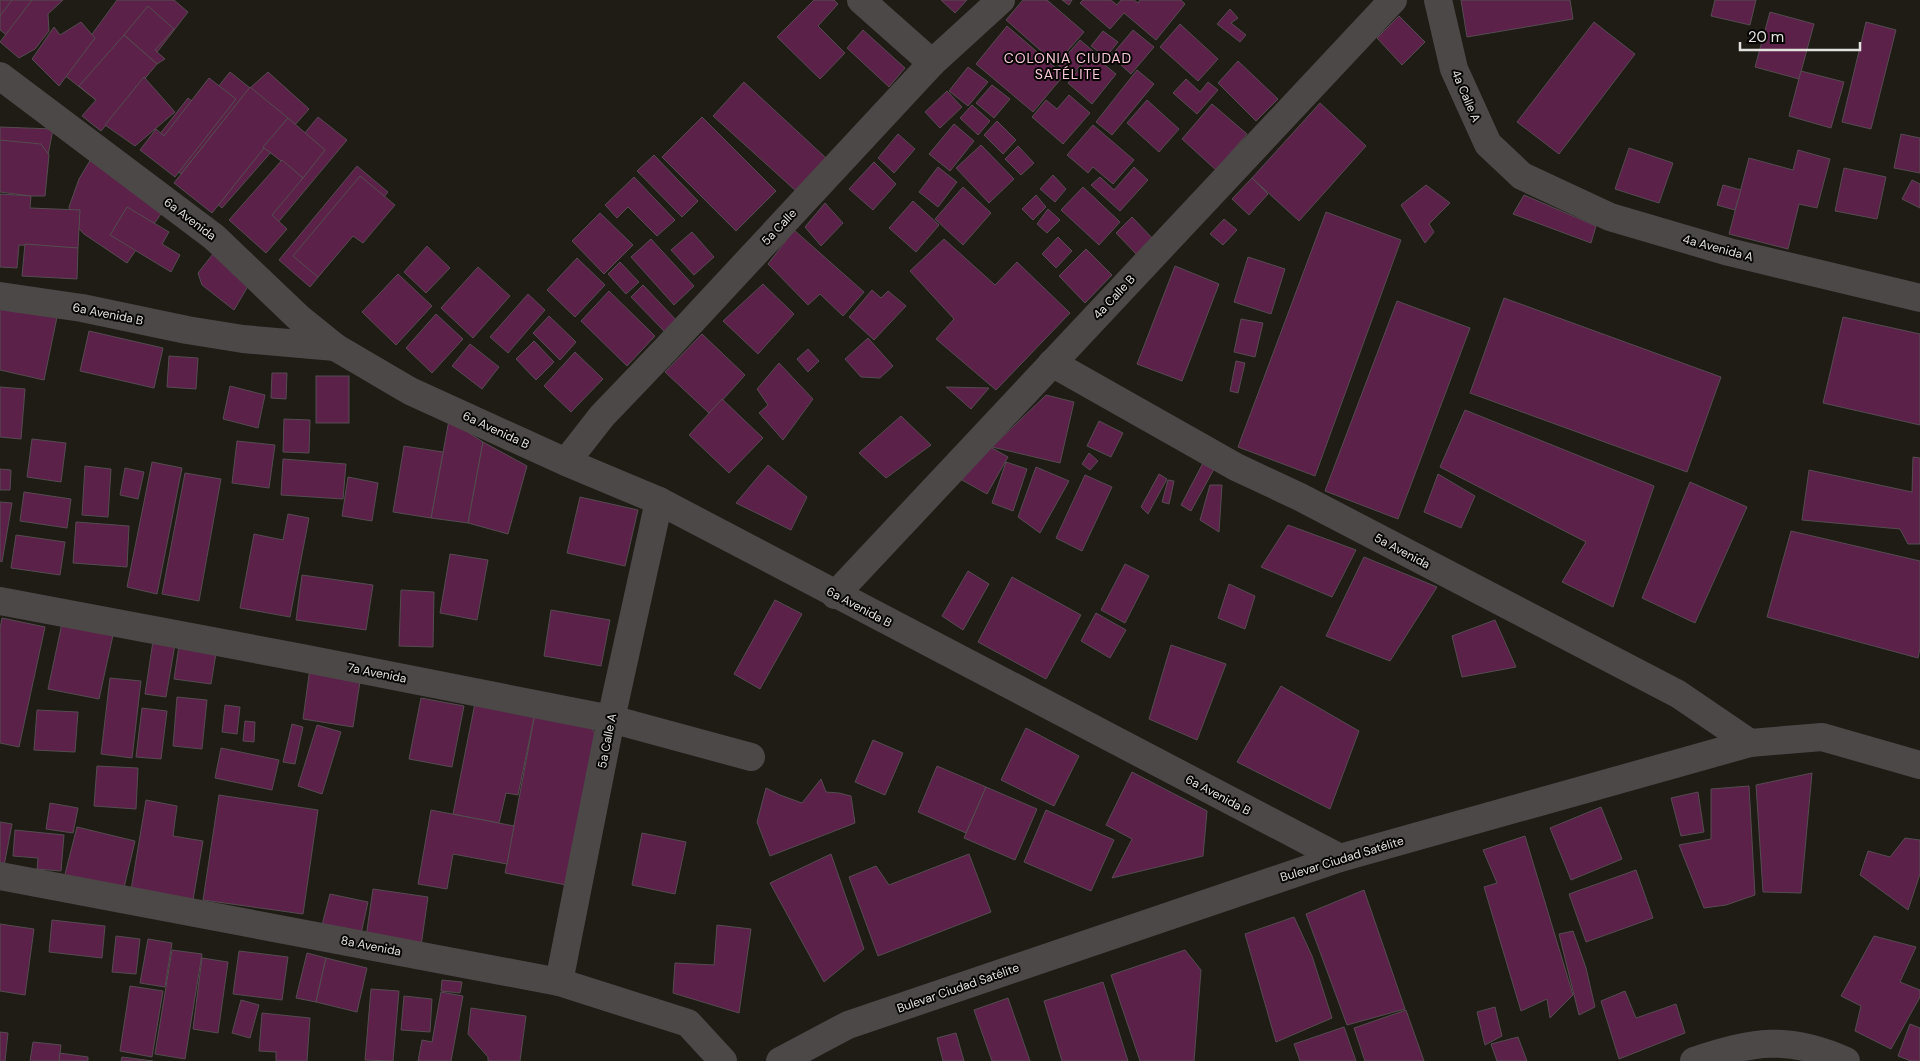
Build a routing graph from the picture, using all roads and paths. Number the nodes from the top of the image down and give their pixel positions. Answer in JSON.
{"nodes":[{"id":1,"x":861,"y":0,"type":"edge"},
{"id":2,"x":1000,"y":0,"type":"edge"},
{"id":3,"x":1393,"y":0,"type":"edge"},
{"id":4,"x":1438,"y":0,"type":"edge"},
{"id":5,"x":932,"y":63,"type":"junction"},
{"id":6,"x":0,"y":76,"type":"edge"},
{"id":7,"x":1522,"y":176,"type":"joint"},
{"id":8,"x":0,"y":296,"type":"edge"},
{"id":9,"x":1920,"y":298,"type":"edge"},
{"id":10,"x":335,"y":347,"type":"junction"},
{"id":11,"x":1052,"y":363,"type":"junction"},
{"id":12,"x":374,"y":368,"type":"joint"},
{"id":13,"x":566,"y":462,"type":"junction"},
{"id":14,"x":659,"y":501,"type":"junction"},
{"id":15,"x":835,"y":595,"type":"junction"},
{"id":16,"x":0,"y":601,"type":"edge"},
{"id":17,"x":611,"y":719,"type":"junction"},
{"id":18,"x":1750,"y":743,"type":"junction"},
{"id":19,"x":751,"y":757,"type":"dead end"},
{"id":20,"x":1920,"y":765,"type":"edge"},
{"id":21,"x":1340,"y":858,"type":"junction"},
{"id":22,"x":0,"y":876,"type":"edge"},
{"id":23,"x":559,"y":982,"type":"junction"},
{"id":24,"x":723,"y":1061,"type":"edge"},
{"id":25,"x":780,"y":1061,"type":"edge"},
{"id":26,"x":1694,"y":1061,"type":"edge"},
{"id":27,"x":1846,"y":1061,"type":"edge"}],
"edges":[{"from":1,"to":5,"type":"street"},
{"from":2,"to":5,"type":"street","name":"5a Calle"},
{"from":3,"to":11,"type":"street","name":"4a Calle B"},
{"from":4,"to":7,"type":"street","name":"4a Calle A"},
{"from":5,"to":13,"type":"street","name":"5a Calle"},
{"from":6,"to":10,"type":"street","name":"6a Avenida"},
{"from":7,"to":9,"type":"street","name":"4a Avenida A"},
{"from":8,"to":10,"type":"street","name":"6a Avenida B"},
{"from":10,"to":12,"type":"street","name":"6a Avenida"},
{"from":11,"to":15,"type":"street","name":"4a Calle B"},
{"from":11,"to":18,"type":"street","name":"5a Avenida"},
{"from":12,"to":13,"type":"street","name":"6a Avenida B"},
{"from":13,"to":14,"type":"street","name":"6a Avenida B"},
{"from":14,"to":15,"type":"street","name":"6a Avenida B"},
{"from":14,"to":17,"type":"street","name":"5a Calle A"},
{"from":15,"to":21,"type":"street","name":"6a Avenida B"},
{"from":16,"to":17,"type":"street","name":"7a Avenida"},
{"from":17,"to":19,"type":"street","name":"7a Avenida"},
{"from":17,"to":23,"type":"street","name":"5a Calle A"},
{"from":18,"to":20,"type":"street","name":"Bulevar Ciudad Satélite"},
{"from":18,"to":21,"type":"street","name":"Bulevar Ciudad Satélite"},
{"from":21,"to":25,"type":"street","name":"Bulevar Ciudad Satélite"},
{"from":22,"to":23,"type":"street","name":"8a Avenida"},
{"from":23,"to":24,"type":"street","name":"8a Avenida"},
{"from":26,"to":27,"type":"street"}]}
